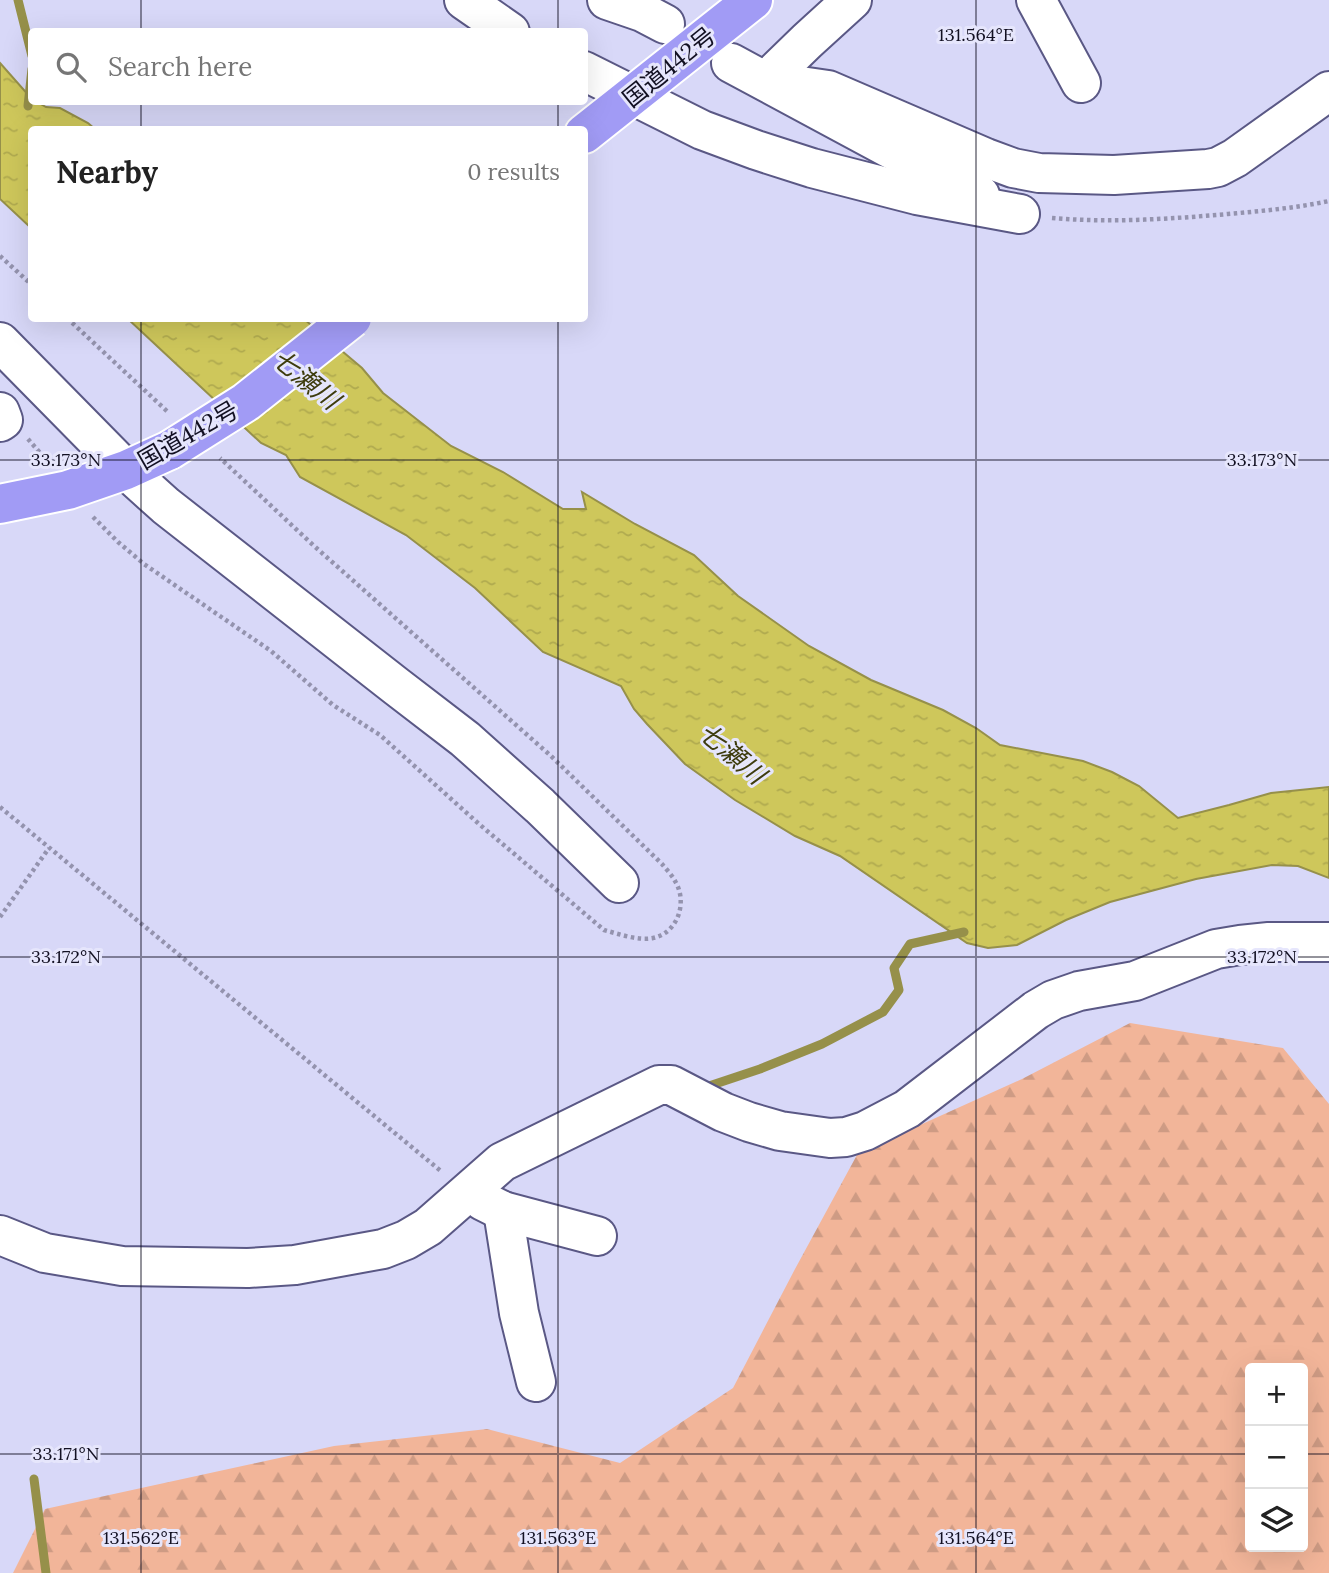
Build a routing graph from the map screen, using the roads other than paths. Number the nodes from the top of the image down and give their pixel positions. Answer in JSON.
{"nodes":[{"id":1,"x":464,"y":0,"type":"edge"},
{"id":2,"x":607,"y":0,"type":"edge"},
{"id":3,"x":753,"y":0,"type":"edge"},
{"id":4,"x":852,"y":0,"type":"edge"},
{"id":5,"x":1036,"y":0,"type":"edge"},
{"id":6,"x":664,"y":24,"type":"dead end"},
{"id":7,"x":503,"y":28,"type":"edge"},
{"id":8,"x":731,"y":63,"type":"dead end"},
{"id":9,"x":588,"y":73,"type":"edge"},
{"id":10,"x":766,"y":81,"type":"junction"},
{"id":11,"x":1081,"y":83,"type":"dead end"},
{"id":12,"x":1329,"y":91,"type":"edge"},
{"id":13,"x":632,"y":96,"type":"junction"},
{"id":14,"x":592,"y":128,"type":"edge"},
{"id":15,"x":347,"y":322,"type":"edge"},
{"id":16,"x":0,"y":342,"type":"edge"},
{"id":17,"x":126,"y":470,"type":"junction"},
{"id":18,"x":0,"y":504,"type":"edge"},
{"id":19,"x":619,"y":883,"type":"dead end"},
{"id":20,"x":1329,"y":942,"type":"edge"},
{"id":21,"x":467,"y":1193,"type":"junction"},
{"id":22,"x":503,"y":1211,"type":"junction"},
{"id":23,"x":0,"y":1235,"type":"edge"},
{"id":24,"x":597,"y":1236,"type":"dead end"},
{"id":25,"x":536,"y":1382,"type":"dead end"}],
"edges":[{"from":1,"to":7,"type":"street"},
{"from":2,"to":6,"type":"street"},
{"from":3,"to":13,"type":"highway","name":"国道442号"},
{"from":4,"to":10,"type":"street"},
{"from":5,"to":11,"type":"street"},
{"from":8,"to":10,"type":"street"},
{"from":9,"to":13,"type":"street"},
{"from":10,"to":12,"type":"street"},
{"from":10,"to":13,"type":"street"},
{"from":13,"to":14,"type":"highway","name":"国道442号"},
{"from":15,"to":17,"type":"highway","name":"国道442号","bridge":true},
{"from":16,"to":17,"type":"street"},
{"from":17,"to":18,"type":"highway","name":"国道442号"},
{"from":17,"to":19,"type":"street"},
{"from":20,"to":21,"type":"street"},
{"from":21,"to":22,"type":"street"},
{"from":21,"to":23,"type":"street"},
{"from":22,"to":24,"type":"street"},
{"from":22,"to":25,"type":"street"}]}
